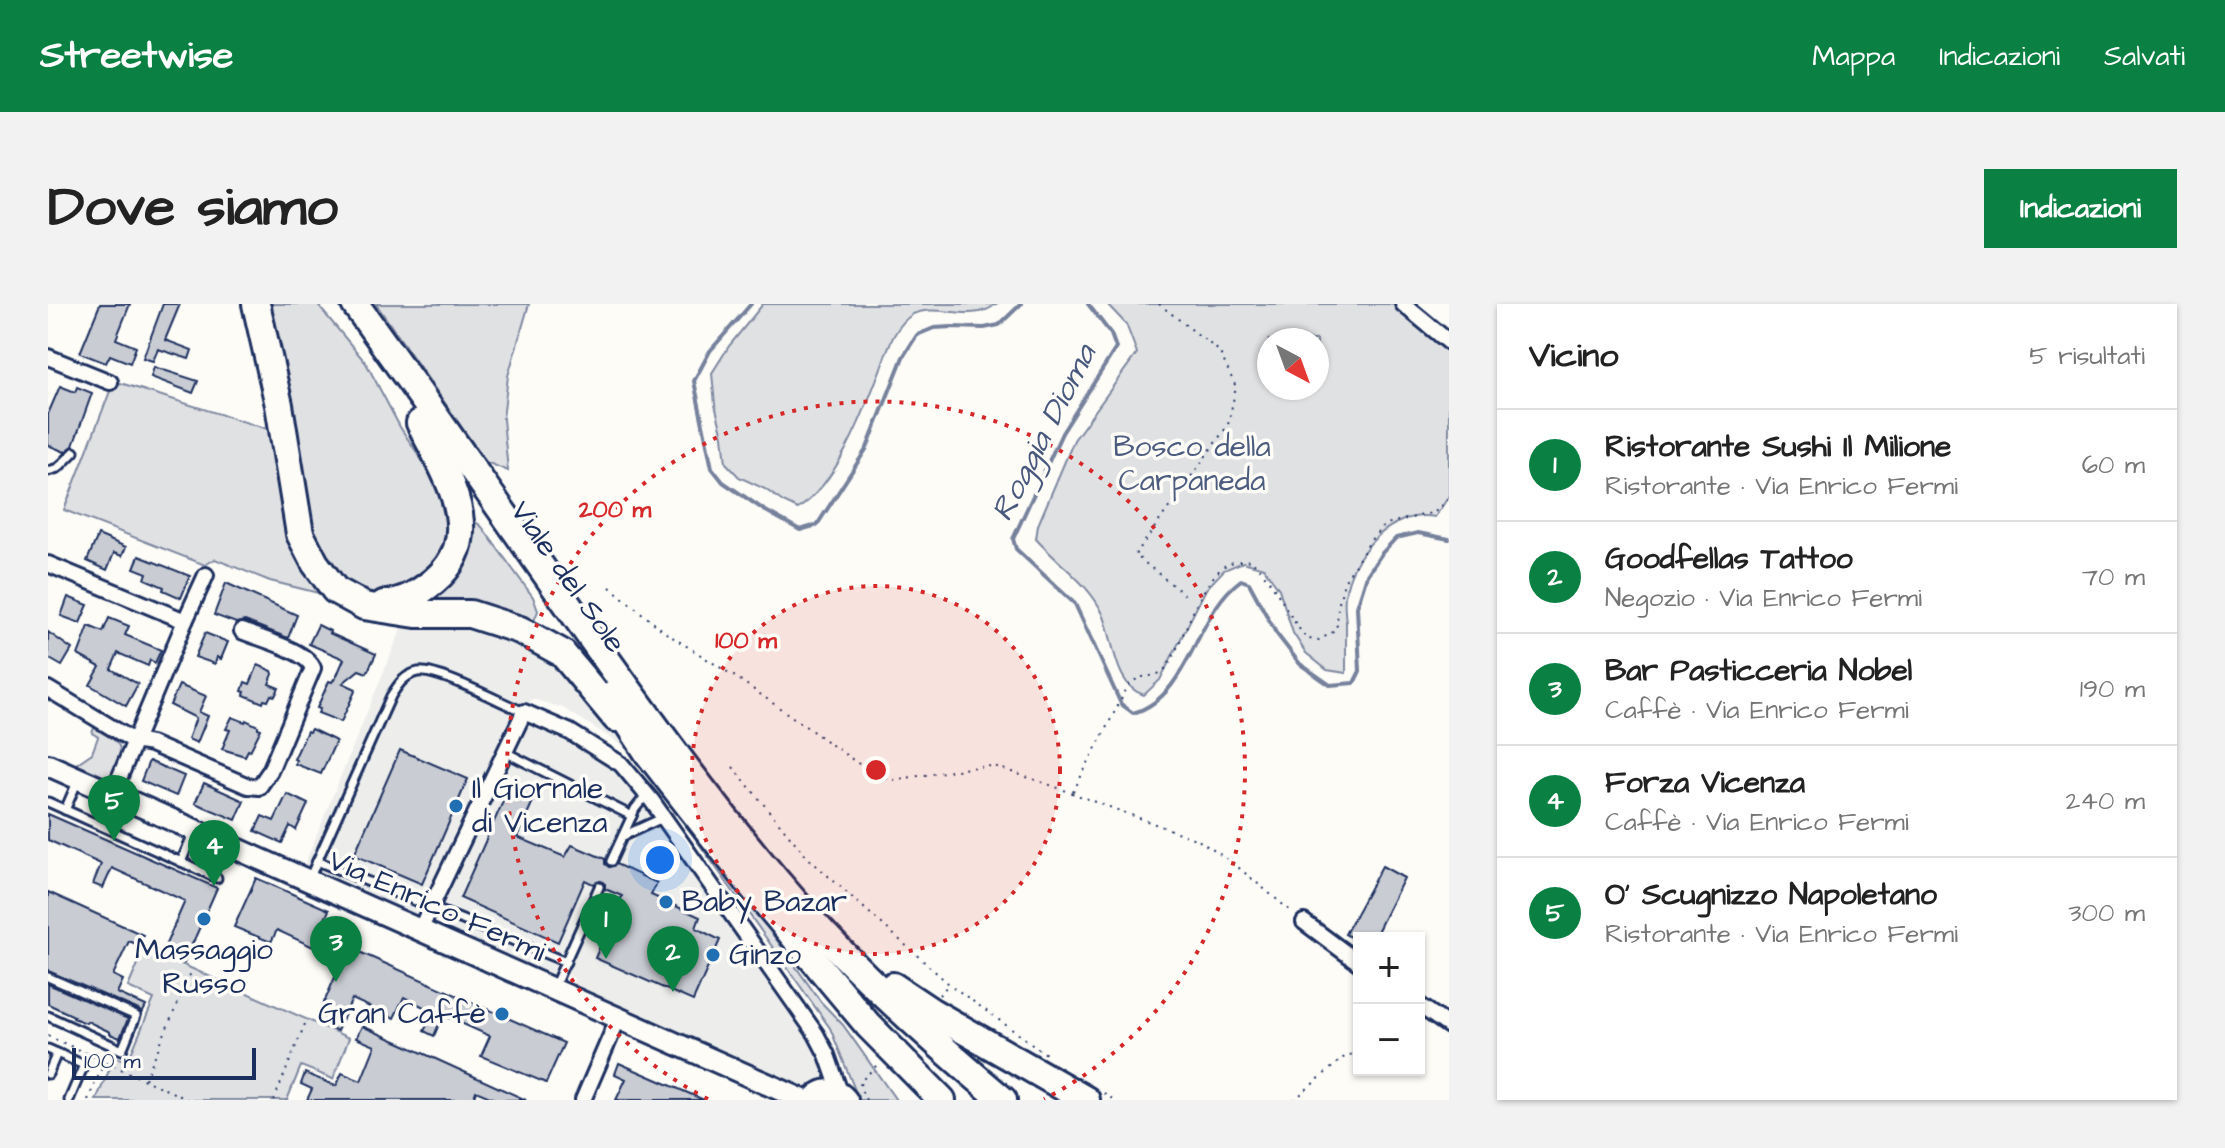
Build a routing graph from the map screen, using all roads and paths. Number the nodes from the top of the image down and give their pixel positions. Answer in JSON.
{"nodes":[{"id":1,"x":256,"y":304,"type":"edge"},
{"id":2,"x":334,"y":304,"type":"edge"},
{"id":3,"x":355,"y":304,"type":"edge"},
{"id":4,"x":361,"y":304,"type":"edge"},
{"id":5,"x":1159,"y":304,"type":"edge"},
{"id":6,"x":1403,"y":304,"type":"edge"},
{"id":7,"x":1449,"y":342,"type":"edge"},
{"id":8,"x":48,"y":357,"type":"edge"},
{"id":9,"x":393,"y":357,"type":"junction"},
{"id":10,"x":110,"y":382,"type":"dead end"},
{"id":11,"x":420,"y":423,"type":"junction"},
{"id":12,"x":74,"y":452,"type":"dead end"},
{"id":13,"x":48,"y":471,"type":"edge"},
{"id":14,"x":1449,"y":498,"type":"edge"},
{"id":15,"x":49,"y":567,"type":"edge"},
{"id":16,"x":206,"y":575,"type":"dead end"},
{"id":17,"x":610,"y":587,"type":"dead end"},
{"id":18,"x":1189,"y":598,"type":"dead end"},
{"id":19,"x":364,"y":606,"type":"junction"},
{"id":20,"x":185,"y":621,"type":"junction"},
{"id":21,"x":242,"y":631,"type":"dead end"},
{"id":22,"x":48,"y":689,"type":"edge"},
{"id":23,"x":524,"y":712,"type":"junction"},
{"id":24,"x":134,"y":741,"type":"junction"},
{"id":25,"x":505,"y":752,"type":"junction"},
{"id":26,"x":648,"y":753,"type":"junction"},
{"id":27,"x":48,"y":765,"type":"edge"},
{"id":28,"x":733,"y":767,"type":"dead end"},
{"id":29,"x":79,"y":778,"type":"junction"},
{"id":30,"x":113,"y":793,"type":"junction"},
{"id":31,"x":1073,"y":793,"type":"junction"},
{"id":32,"x":647,"y":794,"type":"junction"},
{"id":33,"x":48,"y":802,"type":"edge"},
{"id":34,"x":65,"y":810,"type":"junction"},
{"id":35,"x":632,"y":816,"type":"junction"},
{"id":36,"x":668,"y":823,"type":"junction"},
{"id":37,"x":194,"y":830,"type":"junction"},
{"id":38,"x":623,"y":836,"type":"junction"},
{"id":39,"x":752,"y":850,"type":"junction"},
{"id":40,"x":317,"y":861,"type":"junction"},
{"id":41,"x":611,"y":861,"type":"dead end"},
{"id":42,"x":181,"y":862,"type":"junction"},
{"id":43,"x":217,"y":878,"type":"dead end"},
{"id":44,"x":307,"y":881,"type":"junction"},
{"id":45,"x":751,"y":885,"type":"junction"},
{"id":46,"x":599,"y":887,"type":"dead end"},
{"id":47,"x":430,"y":907,"type":"junction"},
{"id":48,"x":1304,"y":922,"type":"joint"},
{"id":49,"x":420,"y":930,"type":"junction"},
{"id":50,"x":1353,"y":959,"type":"edge"},
{"id":51,"x":566,"y":962,"type":"junction"},
{"id":52,"x":192,"y":970,"type":"dead end"},
{"id":53,"x":48,"y":977,"type":"edge"},
{"id":54,"x":949,"y":984,"type":"junction"},
{"id":55,"x":553,"y":989,"type":"junction"},
{"id":56,"x":936,"y":998,"type":"dead end"},
{"id":57,"x":1425,"y":1009,"type":"edge"},
{"id":58,"x":48,"y":1016,"type":"edge"},
{"id":59,"x":307,"y":1019,"type":"dead end"},
{"id":60,"x":618,"y":1019,"type":"junction"},
{"id":61,"x":868,"y":1025,"type":"junction"},
{"id":62,"x":1449,"y":1026,"type":"edge"},
{"id":63,"x":48,"y":1036,"type":"edge"},
{"id":64,"x":48,"y":1049,"type":"edge"},
{"id":65,"x":57,"y":1053,"type":"junction"},
{"id":66,"x":1046,"y":1054,"type":"dead end"},
{"id":67,"x":1353,"y":1054,"type":"edge"},
{"id":68,"x":880,"y":1061,"type":"dead end"},
{"id":69,"x":104,"y":1062,"type":"junction"},
{"id":70,"x":48,"y":1074,"type":"edge"},
{"id":71,"x":144,"y":1080,"type":"junction"},
{"id":72,"x":1095,"y":1096,"type":"edge"},
{"id":73,"x":825,"y":1097,"type":"edge"},
{"id":74,"x":69,"y":1100,"type":"edge"},
{"id":75,"x":88,"y":1100,"type":"edge"},
{"id":76,"x":189,"y":1100,"type":"edge"},
{"id":77,"x":274,"y":1100,"type":"edge"},
{"id":78,"x":583,"y":1100,"type":"edge"},
{"id":79,"x":866,"y":1100,"type":"edge"},
{"id":80,"x":919,"y":1100,"type":"edge"},
{"id":81,"x":942,"y":1100,"type":"edge"},
{"id":82,"x":1001,"y":1100,"type":"edge"},
{"id":83,"x":1114,"y":1100,"type":"edge"},
{"id":84,"x":1294,"y":1100,"type":"edge"}],
"edges":[{"from":1,"to":19,"type":"highway"},
{"from":2,"to":11,"type":"highway","name":"Viale del Sole"},
{"from":3,"to":9,"type":"highway","name":"Viale del Sole"},
{"from":4,"to":9,"type":"highway"},
{"from":5,"to":18,"type":"path"},
{"from":6,"to":7,"type":"street"},
{"from":8,"to":10,"type":"street"},
{"from":9,"to":39,"type":"highway","name":"Viale del Sole"},
{"from":11,"to":19,"type":"highway"},
{"from":11,"to":26,"type":"highway","name":"Viale del Sole"},
{"from":12,"to":13,"type":"lane"},
{"from":14,"to":31,"type":"path"},
{"from":15,"to":20,"type":"street"},
{"from":16,"to":20,"type":"street"},
{"from":17,"to":31,"type":"path"},
{"from":19,"to":26,"type":"highway"},
{"from":20,"to":24,"type":"street"},
{"from":21,"to":24,"type":"street"},
{"from":22,"to":24,"type":"street"},
{"from":23,"to":25,"type":"street"},
{"from":23,"to":32,"type":"street"},
{"from":23,"to":40,"type":"lane"},
{"from":24,"to":30,"type":"street"},
{"from":25,"to":35,"type":"lane"},
{"from":25,"to":47,"type":"street"},
{"from":26,"to":45,"type":"highway","name":"Viale del Sole"},
{"from":27,"to":29,"type":"street","name":"Via Enrico Fermi"},
{"from":28,"to":54,"type":"path"},
{"from":29,"to":30,"type":"street","name":"Via Enrico Fermi"},
{"from":29,"to":34,"type":"lane"},
{"from":30,"to":37,"type":"street","name":"Via Enrico Fermi"},
{"from":31,"to":48,"type":"path"},
{"from":32,"to":35,"type":"lane"},
{"from":32,"to":36,"type":"street"},
{"from":33,"to":34,"type":"lane"},
{"from":34,"to":42,"type":"lane"},
{"from":35,"to":38,"type":"lane"},
{"from":36,"to":38,"type":"lane"},
{"from":36,"to":73,"type":"street"},
{"from":37,"to":42,"type":"lane"},
{"from":37,"to":44,"type":"street","name":"Via Enrico Fermi"},
{"from":38,"to":41,"type":"lane"},
{"from":39,"to":72,"type":"highway"},
{"from":39,"to":82,"type":"highway"},
{"from":40,"to":44,"type":"lane"},
{"from":40,"to":47,"type":"lane"},
{"from":42,"to":43,"type":"lane"},
{"from":44,"to":49,"type":"street","name":"Via Enrico Fermi"},
{"from":45,"to":61,"type":"highway"},
{"from":45,"to":82,"type":"highway"},
{"from":46,"to":51,"type":"lane"},
{"from":47,"to":49,"type":"street"},
{"from":47,"to":51,"type":"lane"},
{"from":48,"to":50,"type":"street"},
{"from":49,"to":55,"type":"street","name":"Via Enrico Fermi"},
{"from":51,"to":55,"type":"lane"},
{"from":52,"to":71,"type":"path"},
{"from":53,"to":58,"type":"lane"},
{"from":54,"to":56,"type":"path"},
{"from":54,"to":66,"type":"path"},
{"from":55,"to":60,"type":"street","name":"Via Enrico Fermi"},
{"from":57,"to":62,"type":"street"},
{"from":59,"to":77,"type":"path"},
{"from":60,"to":73,"type":"street","name":"Via Enrico Fermi"},
{"from":60,"to":78,"type":"street"},
{"from":61,"to":80,"type":"highway"},
{"from":61,"to":81,"type":"highway"},
{"from":63,"to":69,"type":"path"},
{"from":64,"to":65,"type":"lane"},
{"from":65,"to":70,"type":"lane"},
{"from":65,"to":74,"type":"lane"},
{"from":67,"to":84,"type":"path"},
{"from":68,"to":79,"type":"path"},
{"from":69,"to":71,"type":"path"},
{"from":69,"to":75,"type":"path"},
{"from":71,"to":76,"type":"path"},
{"from":72,"to":83,"type":"path"}]}
